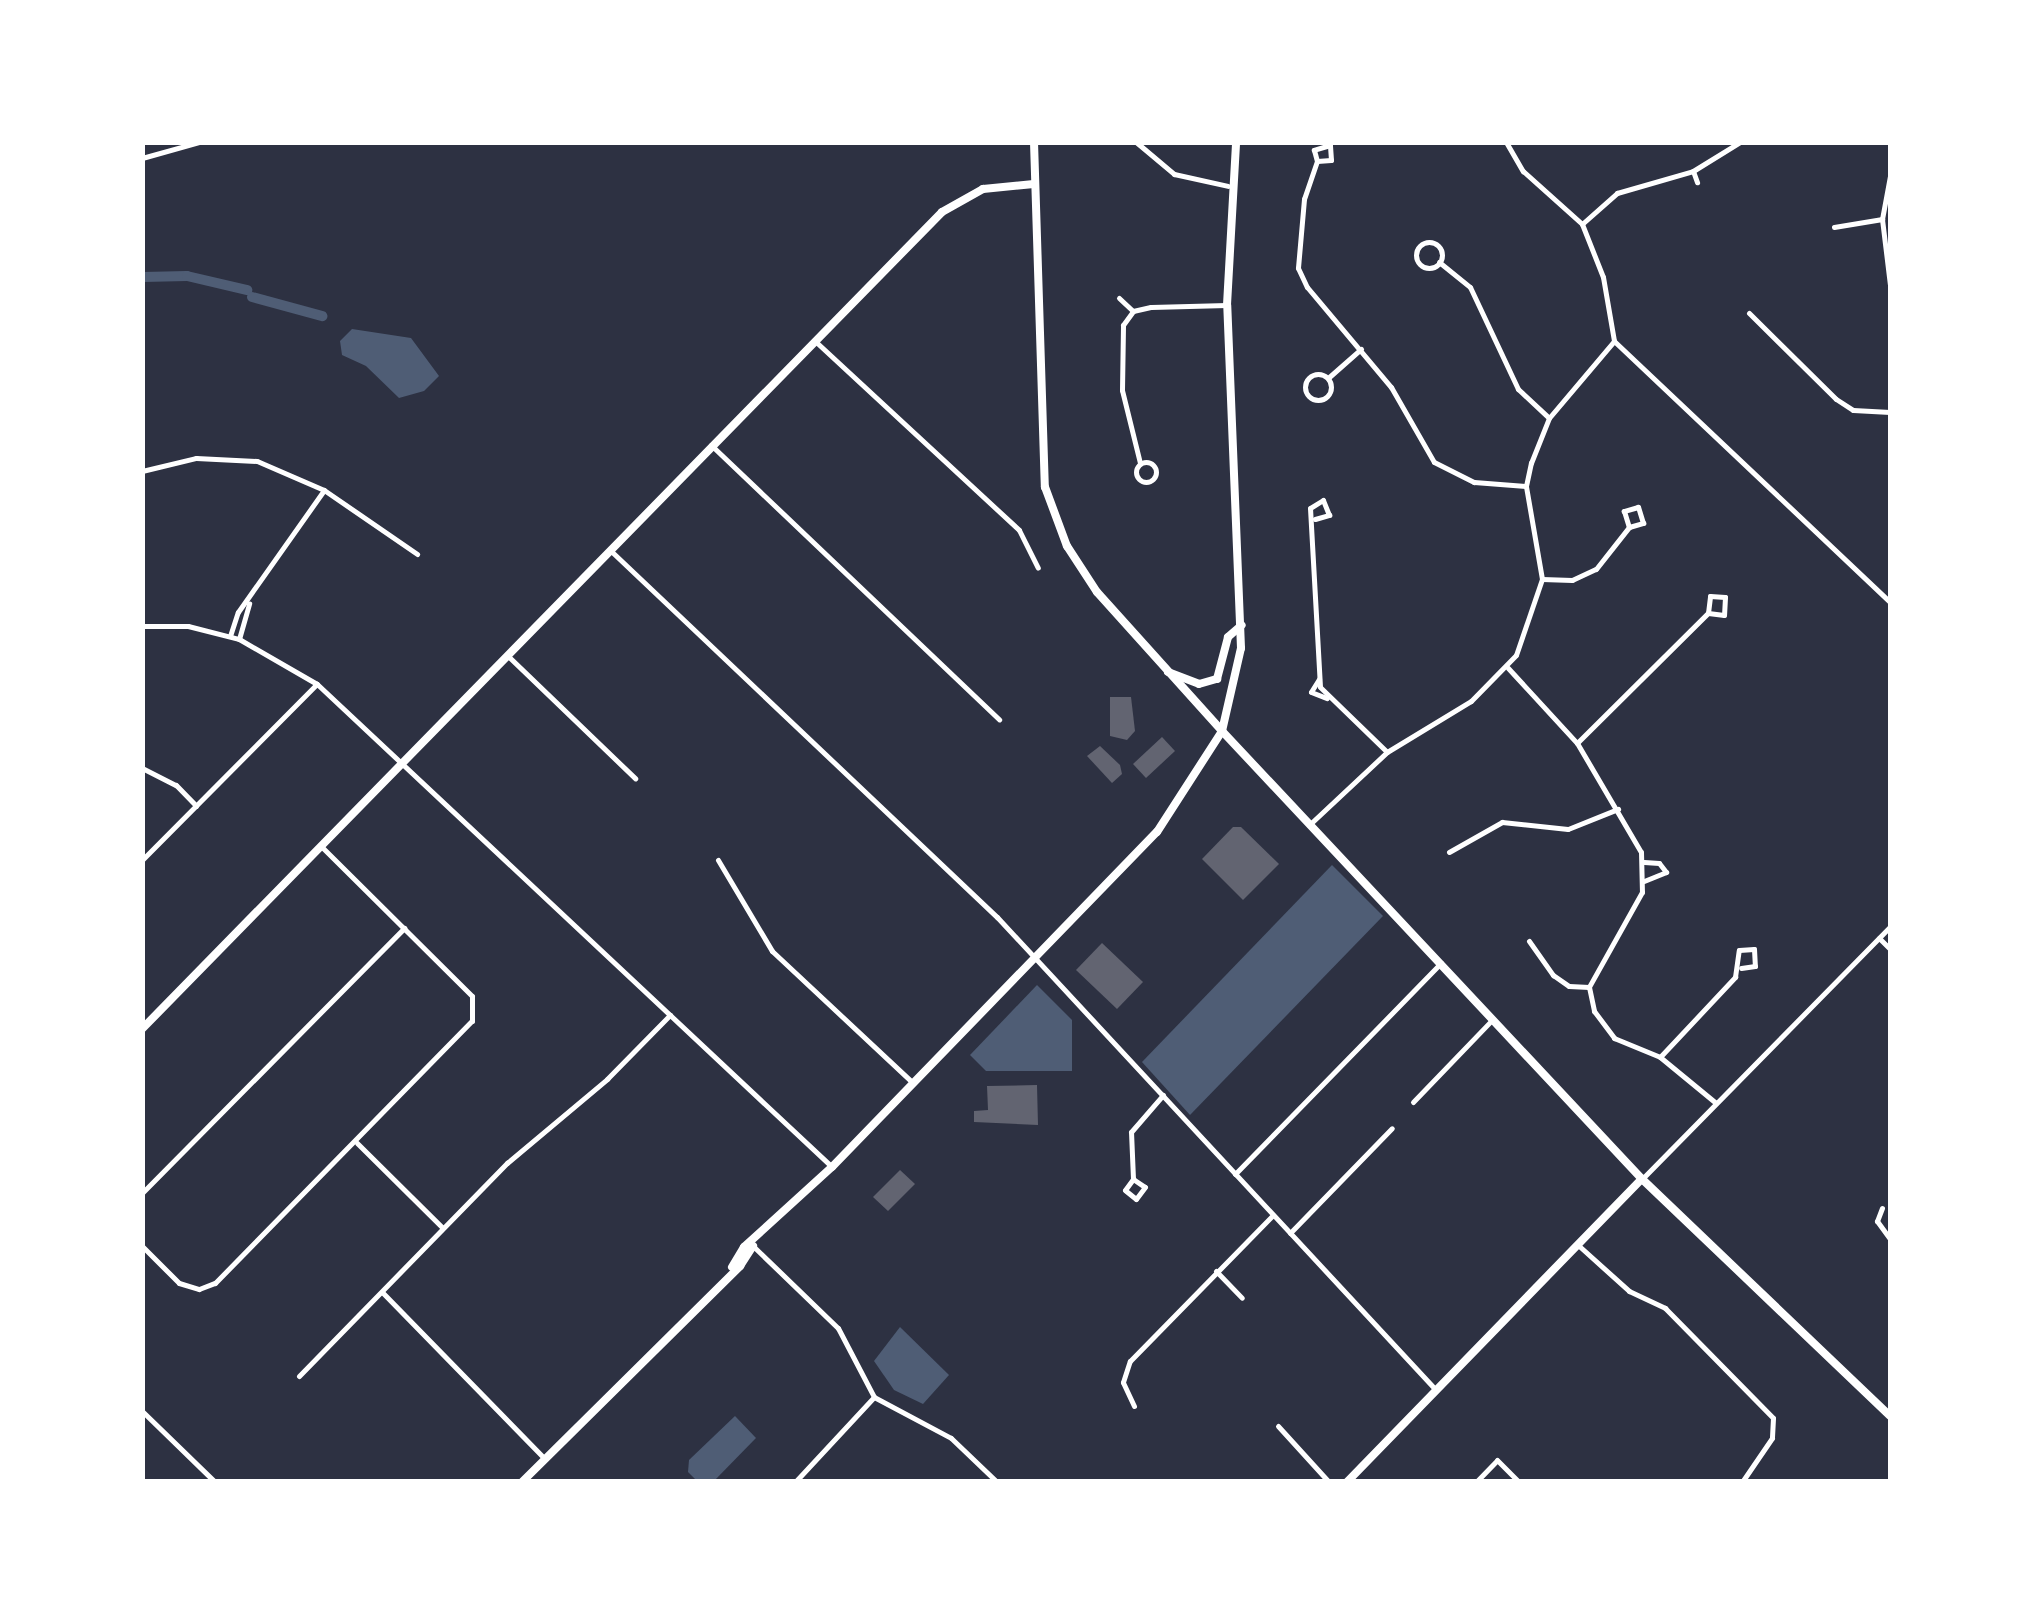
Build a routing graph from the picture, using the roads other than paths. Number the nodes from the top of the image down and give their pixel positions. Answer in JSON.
{"nodes":[{"id":1,"x":199,"y":142,"type":"edge"},
{"id":2,"x":1034,"y":142,"type":"edge"},
{"id":3,"x":1136,"y":142,"type":"edge"},
{"id":4,"x":1236,"y":142,"type":"edge"},
{"id":5,"x":1506,"y":142,"type":"edge"},
{"id":6,"x":1740,"y":142,"type":"edge"},
{"id":7,"x":142,"y":158,"type":"edge"},
{"id":8,"x":1317,"y":161,"type":"junction"},
{"id":9,"x":1693,"y":171,"type":"junction"},
{"id":10,"x":1890,"y":176,"type":"edge"},
{"id":11,"x":1697,"y":182,"type":"dead end"},
{"id":12,"x":1034,"y":184,"type":"junction"},
{"id":13,"x":1228,"y":186,"type":"junction"},
{"id":14,"x":1882,"y":218,"type":"junction"},
{"id":15,"x":1582,"y":224,"type":"junction"},
{"id":16,"x":1834,"y":226,"type":"dead end"},
{"id":17,"x":1440,"y":262,"type":"junction"},
{"id":18,"x":1890,"y":285,"type":"edge"},
{"id":19,"x":1119,"y":298,"type":"dead end"},
{"id":20,"x":1227,"y":304,"type":"junction"},
{"id":21,"x":1133,"y":310,"type":"junction"},
{"id":22,"x":1749,"y":313,"type":"dead end"},
{"id":23,"x":816,"y":341,"type":"junction"},
{"id":24,"x":1614,"y":341,"type":"junction"},
{"id":25,"x":1362,"y":349,"type":"junction"},
{"id":26,"x":1328,"y":378,"type":"junction"},
{"id":27,"x":1890,"y":412,"type":"edge"},
{"id":28,"x":1549,"y":418,"type":"junction"},
{"id":29,"x":710,"y":445,"type":"junction"},
{"id":30,"x":1140,"y":463,"type":"junction"},
{"id":31,"x":142,"y":471,"type":"edge"},
{"id":32,"x":1526,"y":486,"type":"junction"},
{"id":33,"x":324,"y":490,"type":"junction"},
{"id":34,"x":1315,"y":519,"type":"junction"},
{"id":35,"x":1629,"y":527,"type":"junction"},
{"id":36,"x":609,"y":550,"type":"junction"},
{"id":37,"x":418,"y":554,"type":"dead end"},
{"id":38,"x":1038,"y":568,"type":"dead end"},
{"id":39,"x":1542,"y":578,"type":"junction"},
{"id":40,"x":1890,"y":584,"type":"edge"},
{"id":41,"x":1882,"y":593,"type":"junction"},
{"id":42,"x":250,"y":600,"type":"junction"},
{"id":43,"x":1890,"y":602,"type":"edge"},
{"id":44,"x":1708,"y":613,"type":"junction"},
{"id":45,"x":1242,"y":624,"type":"junction"},
{"id":46,"x":142,"y":626,"type":"edge"},
{"id":47,"x":230,"y":636,"type":"junction"},
{"id":48,"x":240,"y":639,"type":"junction"},
{"id":49,"x":507,"y":655,"type":"junction"},
{"id":50,"x":1508,"y":668,"type":"junction"},
{"id":51,"x":1168,"y":672,"type":"junction"},
{"id":52,"x":317,"y":684,"type":"junction"},
{"id":53,"x":998,"y":719,"type":"dead end"},
{"id":54,"x":1222,"y":731,"type":"junction"},
{"id":55,"x":1577,"y":743,"type":"junction"},
{"id":56,"x":1388,"y":752,"type":"junction"},
{"id":57,"x":401,"y":765,"type":"junction"},
{"id":58,"x":142,"y":768,"type":"edge"},
{"id":59,"x":635,"y":778,"type":"dead end"},
{"id":60,"x":196,"y":806,"type":"junction"},
{"id":61,"x":1618,"y":809,"type":"junction"},
{"id":62,"x":1309,"y":825,"type":"junction"},
{"id":63,"x":321,"y":846,"type":"junction"},
{"id":64,"x":1449,"y":852,"type":"dead end"},
{"id":65,"x":142,"y":860,"type":"edge"},
{"id":66,"x":718,"y":860,"type":"dead end"},
{"id":67,"x":1643,"y":862,"type":"junction"},
{"id":68,"x":1644,"y":880,"type":"junction"},
{"id":69,"x":1890,"y":927,"type":"edge"},
{"id":70,"x":404,"y":928,"type":"junction"},
{"id":71,"x":1880,"y":938,"type":"junction"},
{"id":72,"x":1529,"y":940,"type":"dead end"},
{"id":73,"x":1890,"y":949,"type":"edge"},
{"id":74,"x":1034,"y":958,"type":"junction"},
{"id":75,"x":1441,"y":963,"type":"junction"},
{"id":76,"x":1741,"y":968,"type":"junction"},
{"id":77,"x":1589,"y":986,"type":"junction"},
{"id":78,"x":670,"y":1015,"type":"junction"},
{"id":79,"x":1492,"y":1019,"type":"junction"},
{"id":80,"x":142,"y":1028,"type":"edge"},
{"id":81,"x":1660,"y":1057,"type":"junction"},
{"id":82,"x":913,"y":1082,"type":"junction"},
{"id":83,"x":1163,"y":1095,"type":"junction"},
{"id":84,"x":1413,"y":1102,"type":"dead end"},
{"id":85,"x":1716,"y":1104,"type":"junction"},
{"id":86,"x":1392,"y":1128,"type":"dead end"},
{"id":87,"x":357,"y":1143,"type":"junction"},
{"id":88,"x":832,"y":1166,"type":"junction"},
{"id":89,"x":1235,"y":1174,"type":"junction"},
{"id":90,"x":1133,"y":1178,"type":"junction"},
{"id":91,"x":1642,"y":1180,"type":"junction"},
{"id":92,"x":142,"y":1192,"type":"edge"},
{"id":93,"x":1882,"y":1208,"type":"dead end"},
{"id":94,"x":1273,"y":1215,"type":"junction"},
{"id":95,"x":442,"y":1227,"type":"junction"},
{"id":96,"x":1290,"y":1232,"type":"junction"},
{"id":97,"x":1890,"y":1239,"type":"edge"},
{"id":98,"x":142,"y":1246,"type":"edge"},
{"id":99,"x":753,"y":1246,"type":"junction"},
{"id":100,"x":1578,"y":1246,"type":"junction"},
{"id":101,"x":1216,"y":1271,"type":"junction"},
{"id":102,"x":382,"y":1292,"type":"junction"},
{"id":103,"x":1242,"y":1298,"type":"dead end"},
{"id":104,"x":299,"y":1376,"type":"dead end"},
{"id":105,"x":1436,"y":1390,"type":"junction"},
{"id":106,"x":874,"y":1397,"type":"junction"},
{"id":107,"x":1134,"y":1406,"type":"dead end"},
{"id":108,"x":142,"y":1411,"type":"edge"},
{"id":109,"x":1890,"y":1416,"type":"edge"},
{"id":110,"x":1278,"y":1426,"type":"dead end"},
{"id":111,"x":545,"y":1458,"type":"junction"},
{"id":112,"x":215,"y":1482,"type":"edge"},
{"id":113,"x":522,"y":1482,"type":"edge"},
{"id":114,"x":796,"y":1482,"type":"edge"},
{"id":115,"x":997,"y":1482,"type":"edge"},
{"id":116,"x":1329,"y":1482,"type":"edge"},
{"id":117,"x":1347,"y":1482,"type":"edge"},
{"id":118,"x":1476,"y":1482,"type":"edge"},
{"id":119,"x":1519,"y":1482,"type":"edge"},
{"id":120,"x":1742,"y":1482,"type":"edge"}],
"edges":[{"from":1,"to":7,"type":"street"},
{"from":2,"to":12,"type":"main road"},
{"from":3,"to":13,"type":"street"},
{"from":4,"to":13,"type":"main road"},
{"from":5,"to":15,"type":"street"},
{"from":6,"to":9,"type":"street"},
{"from":8,"to":8,"type":"street"},
{"from":8,"to":25,"type":"street"},
{"from":9,"to":11,"type":"street"},
{"from":9,"to":15,"type":"street"},
{"from":10,"to":14,"type":"street"},
{"from":12,"to":23,"type":"main road"},
{"from":12,"to":51,"type":"main road"},
{"from":13,"to":20,"type":"main road"},
{"from":14,"to":16,"type":"street"},
{"from":14,"to":18,"type":"street"},
{"from":15,"to":24,"type":"street"},
{"from":17,"to":17,"type":"street"},
{"from":17,"to":28,"type":"street"},
{"from":19,"to":21,"type":"street"},
{"from":20,"to":21,"type":"street"},
{"from":20,"to":45,"type":"main road"},
{"from":21,"to":30,"type":"street"},
{"from":22,"to":27,"type":"street"},
{"from":23,"to":29,"type":"main road"},
{"from":23,"to":38,"type":"street"},
{"from":24,"to":28,"type":"street"},
{"from":24,"to":41,"type":"street"},
{"from":25,"to":26,"type":"street"},
{"from":25,"to":32,"type":"street"},
{"from":26,"to":26,"type":"street"},
{"from":28,"to":32,"type":"street"},
{"from":29,"to":36,"type":"main road"},
{"from":29,"to":53,"type":"street"},
{"from":30,"to":30,"type":"street"},
{"from":31,"to":33,"type":"street"},
{"from":32,"to":39,"type":"street"},
{"from":33,"to":37,"type":"street"},
{"from":33,"to":42,"type":"street"},
{"from":34,"to":34,"type":"street"},
{"from":34,"to":56,"type":"street"},
{"from":35,"to":35,"type":"street"},
{"from":35,"to":39,"type":"street"},
{"from":36,"to":49,"type":"main road"},
{"from":36,"to":74,"type":"street"},
{"from":39,"to":50,"type":"street"},
{"from":40,"to":41,"type":"street"},
{"from":41,"to":43,"type":"street"},
{"from":42,"to":47,"type":"street"},
{"from":42,"to":48,"type":"street"},
{"from":44,"to":44,"type":"street"},
{"from":44,"to":55,"type":"street"},
{"from":45,"to":51,"type":"main road"},
{"from":45,"to":54,"type":"main road"},
{"from":46,"to":47,"type":"street"},
{"from":47,"to":48,"type":"street"},
{"from":48,"to":52,"type":"street"},
{"from":49,"to":57,"type":"main road"},
{"from":49,"to":59,"type":"street"},
{"from":50,"to":55,"type":"street"},
{"from":50,"to":56,"type":"street"},
{"from":51,"to":54,"type":"main road"},
{"from":52,"to":57,"type":"street"},
{"from":52,"to":60,"type":"street"},
{"from":54,"to":62,"type":"main road"},
{"from":54,"to":74,"type":"main road"},
{"from":55,"to":61,"type":"street"},
{"from":56,"to":62,"type":"street"},
{"from":57,"to":63,"type":"main road"},
{"from":57,"to":78,"type":"street"},
{"from":58,"to":60,"type":"street"},
{"from":60,"to":65,"type":"street"},
{"from":61,"to":64,"type":"street"},
{"from":61,"to":67,"type":"street"},
{"from":62,"to":75,"type":"main road"},
{"from":63,"to":70,"type":"street"},
{"from":63,"to":80,"type":"main road"},
{"from":66,"to":82,"type":"street"},
{"from":67,"to":68,"type":"street"},
{"from":67,"to":68,"type":"street"},
{"from":68,"to":77,"type":"street"},
{"from":69,"to":71,"type":"street"},
{"from":70,"to":87,"type":"street"},
{"from":70,"to":92,"type":"street"},
{"from":71,"to":73,"type":"street"},
{"from":71,"to":85,"type":"street"},
{"from":72,"to":77,"type":"street"},
{"from":74,"to":82,"type":"main road"},
{"from":74,"to":83,"type":"street"},
{"from":75,"to":79,"type":"main road"},
{"from":75,"to":89,"type":"street"},
{"from":76,"to":76,"type":"street"},
{"from":76,"to":81,"type":"street"},
{"from":77,"to":81,"type":"street"},
{"from":78,"to":88,"type":"street"},
{"from":78,"to":95,"type":"street"},
{"from":79,"to":84,"type":"street"},
{"from":79,"to":91,"type":"main road"},
{"from":81,"to":85,"type":"street"},
{"from":82,"to":88,"type":"main road"},
{"from":83,"to":89,"type":"street"},
{"from":83,"to":90,"type":"street"},
{"from":85,"to":91,"type":"street"},
{"from":86,"to":96,"type":"street"},
{"from":87,"to":95,"type":"street"},
{"from":87,"to":98,"type":"street"},
{"from":88,"to":99,"type":"main road"},
{"from":89,"to":94,"type":"street"},
{"from":90,"to":90,"type":"street"},
{"from":91,"to":100,"type":"main road"},
{"from":91,"to":109,"type":"main road"},
{"from":93,"to":97,"type":"street"},
{"from":94,"to":96,"type":"street"},
{"from":94,"to":101,"type":"street"},
{"from":95,"to":102,"type":"street"},
{"from":96,"to":105,"type":"street"},
{"from":99,"to":106,"type":"street"},
{"from":99,"to":111,"type":"main road"},
{"from":100,"to":105,"type":"main road"},
{"from":100,"to":120,"type":"street"},
{"from":101,"to":103,"type":"street"},
{"from":101,"to":107,"type":"street"},
{"from":102,"to":104,"type":"street"},
{"from":102,"to":111,"type":"street"},
{"from":105,"to":117,"type":"main road"},
{"from":106,"to":114,"type":"street"},
{"from":106,"to":115,"type":"street"},
{"from":108,"to":112,"type":"street"},
{"from":110,"to":116,"type":"street"},
{"from":111,"to":113,"type":"main road"},
{"from":118,"to":119,"type":"street"}]}
